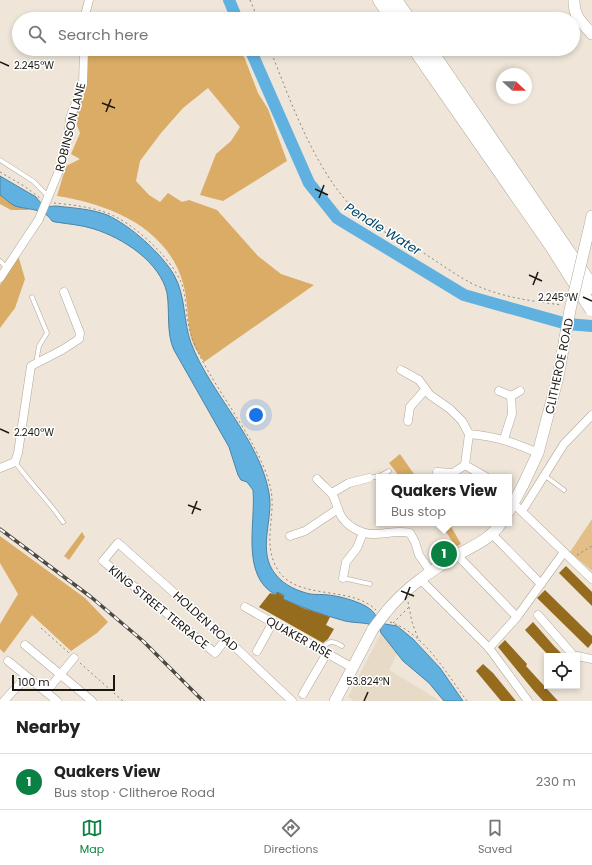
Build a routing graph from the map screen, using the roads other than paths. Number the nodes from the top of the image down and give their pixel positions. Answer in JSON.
{"nodes":[{"id":1,"x":90,"y":0,"type":"edge"},
{"id":2,"x":380,"y":0,"type":"edge"},
{"id":3,"x":395,"y":0,"type":"edge"},
{"id":4,"x":574,"y":0,"type":"edge"},
{"id":5,"x":86,"y":12,"type":"edge"},
{"id":6,"x":388,"y":12,"type":"edge"},
{"id":7,"x":403,"y":12,"type":"edge"},
{"id":8,"x":575,"y":12,"type":"edge"},
{"id":9,"x":580,"y":20,"type":"edge"},
{"id":10,"x":592,"y":34,"type":"edge"},
{"id":11,"x":84,"y":56,"type":"edge"},
{"id":12,"x":420,"y":56,"type":"edge"},
{"id":13,"x":434,"y":56,"type":"edge"},
{"id":14,"x":0,"y":160,"type":"edge"},
{"id":15,"x":47,"y":201,"type":"junction"},
{"id":16,"x":591,"y":221,"type":"edge"},
{"id":17,"x":3,"y":264,"type":"edge"},
{"id":18,"x":0,"y":278,"type":"edge"},
{"id":19,"x":592,"y":287,"type":"edge"},
{"id":20,"x":64,"y":292,"type":"dead end"},
{"id":21,"x":32,"y":297,"type":"dead end"},
{"id":22,"x":590,"y":306,"type":"edge"},
{"id":23,"x":36,"y":363,"type":"junction"},
{"id":24,"x":401,"y":370,"type":"dead end"},
{"id":25,"x":425,"y":390,"type":"junction"},
{"id":26,"x":499,"y":391,"type":"dead end"},
{"id":27,"x":520,"y":391,"type":"dead end"},
{"id":28,"x":512,"y":396,"type":"junction"},
{"id":29,"x":592,"y":415,"type":"edge"},
{"id":30,"x":408,"y":421,"type":"dead end"},
{"id":31,"x":469,"y":434,"type":"junction"},
{"id":32,"x":504,"y":439,"type":"junction"},
{"id":33,"x":538,"y":453,"type":"junction"},
{"id":34,"x":15,"y":462,"type":"junction"},
{"id":35,"x":465,"y":465,"type":"junction"},
{"id":36,"x":0,"y":468,"type":"edge"},
{"id":37,"x":389,"y":471,"type":"dead end"},
{"id":38,"x":437,"y":472,"type":"dead end"},
{"id":39,"x":382,"y":474,"type":"edge"},
{"id":40,"x":444,"y":474,"type":"edge"},
{"id":41,"x":450,"y":474,"type":"edge"},
{"id":42,"x":481,"y":474,"type":"edge"},
{"id":43,"x":544,"y":475,"type":"junction"},
{"id":44,"x":376,"y":477,"type":"edge"},
{"id":45,"x":369,"y":478,"type":"joint"},
{"id":46,"x":317,"y":479,"type":"dead end"},
{"id":47,"x":564,"y":490,"type":"dead end"},
{"id":48,"x":332,"y":493,"type":"junction"},
{"id":49,"x":512,"y":505,"type":"edge"},
{"id":50,"x":512,"y":507,"type":"edge"},
{"id":51,"x":338,"y":509,"type":"junction"},
{"id":52,"x":522,"y":511,"type":"junction"},
{"id":53,"x":63,"y":522,"type":"dead end"},
{"id":54,"x":499,"y":526,"type":"edge"},
{"id":55,"x":363,"y":533,"type":"junction"},
{"id":56,"x":492,"y":534,"type":"junction"},
{"id":57,"x":290,"y":536,"type":"dead end"},
{"id":58,"x":118,"y":543,"type":"joint"},
{"id":59,"x":564,"y":552,"type":"junction"},
{"id":60,"x":457,"y":555,"type":"junction"},
{"id":61,"x":431,"y":572,"type":"junction"},
{"id":62,"x":343,"y":578,"type":"joint"},
{"id":63,"x":592,"y":579,"type":"edge"},
{"id":64,"x":421,"y":580,"type":"junction"},
{"id":65,"x":370,"y":584,"type":"dead end"},
{"id":66,"x":541,"y":584,"type":"junction"},
{"id":67,"x":245,"y":607,"type":"dead end"},
{"id":68,"x":538,"y":615,"type":"dead end"},
{"id":69,"x":516,"y":617,"type":"junction"},
{"id":70,"x":273,"y":622,"type":"junction"},
{"id":71,"x":226,"y":639,"type":"junction"},
{"id":72,"x":25,"y":645,"type":"dead end"},
{"id":73,"x":342,"y":646,"type":"dead end"},
{"id":74,"x":488,"y":648,"type":"junction"},
{"id":75,"x":257,"y":650,"type":"dead end"},
{"id":76,"x":324,"y":652,"type":"junction"},
{"id":77,"x":573,"y":653,"type":"edge"},
{"id":78,"x":580,"y":657,"type":"edge"},
{"id":79,"x":74,"y":658,"type":"road end"},
{"id":80,"x":592,"y":659,"type":"edge"},
{"id":81,"x":8,"y":661,"type":"dead end"},
{"id":82,"x":353,"y":668,"type":"junction"},
{"id":83,"x":61,"y":675,"type":"junction"},
{"id":84,"x":26,"y":677,"type":"junction"},
{"id":85,"x":46,"y":692,"type":"junction"},
{"id":86,"x":303,"y":694,"type":"dead end"},
{"id":87,"x":4,"y":701,"type":"edge"},
{"id":88,"x":57,"y":701,"type":"edge"},
{"id":89,"x":92,"y":701,"type":"edge"},
{"id":90,"x":292,"y":701,"type":"edge"},
{"id":91,"x":335,"y":701,"type":"edge"},
{"id":92,"x":528,"y":701,"type":"edge"}],
"edges":[{"from":1,"to":5,"type":"street"},
{"from":2,"to":6,"type":"highway"},
{"from":3,"to":7,"type":"highway"},
{"from":4,"to":8,"type":"main road"},
{"from":9,"to":10,"type":"main road"},
{"from":11,"to":15,"type":"street","name":"ROBINSON LANE"},
{"from":12,"to":22,"type":"highway"},
{"from":13,"to":19,"type":"highway"},
{"from":14,"to":15,"type":"lane"},
{"from":15,"to":17,"type":"street","name":"ROBINSON LANE","bridge":true},
{"from":16,"to":33,"type":"main road","name":"CLITHEROE ROAD","bridge":true},
{"from":17,"to":18,"type":"street"},
{"from":20,"to":23,"type":"street"},
{"from":21,"to":23,"type":"lane"},
{"from":23,"to":34,"type":"street"},
{"from":24,"to":25,"type":"street"},
{"from":25,"to":30,"type":"street"},
{"from":25,"to":31,"type":"street"},
{"from":26,"to":28,"type":"street"},
{"from":27,"to":28,"type":"street"},
{"from":28,"to":32,"type":"street"},
{"from":29,"to":43,"type":"street"},
{"from":31,"to":32,"type":"street"},
{"from":31,"to":35,"type":"street"},
{"from":32,"to":33,"type":"street"},
{"from":33,"to":49,"type":"main road","name":"CLITHEROE ROAD"},
{"from":34,"to":36,"type":"street"},
{"from":34,"to":53,"type":"lane"},
{"from":35,"to":41,"type":"street"},
{"from":35,"to":42,"type":"street"},
{"from":37,"to":39,"type":"lane"},
{"from":38,"to":40,"type":"street"},
{"from":43,"to":47,"type":"lane"},
{"from":43,"to":52,"type":"street"},
{"from":44,"to":45,"type":"lane"},
{"from":45,"to":48,"type":"street"},
{"from":46,"to":48,"type":"street"},
{"from":48,"to":51,"type":"street"},
{"from":50,"to":52,"type":"street"},
{"from":51,"to":55,"type":"street"},
{"from":51,"to":57,"type":"street"},
{"from":52,"to":59,"type":"street"},
{"from":54,"to":56,"type":"main road"},
{"from":55,"to":61,"type":"street"},
{"from":55,"to":62,"type":"street"},
{"from":56,"to":60,"type":"main road"},
{"from":56,"to":66,"type":"street"},
{"from":58,"to":71,"type":"street","name":"HOLDEN ROAD"},
{"from":58,"to":71,"type":"street","name":"KING STREET TERRACE"},
{"from":59,"to":63,"type":"street"},
{"from":59,"to":66,"type":"street"},
{"from":60,"to":61,"type":"main road"},
{"from":60,"to":69,"type":"street"},
{"from":61,"to":64,"type":"main road"},
{"from":62,"to":65,"type":"lane"},
{"from":64,"to":74,"type":"street"},
{"from":64,"to":82,"type":"main road","bridge":true},
{"from":66,"to":69,"type":"street"},
{"from":67,"to":70,"type":"street","name":"QUAKER RISE"},
{"from":68,"to":77,"type":"street"},
{"from":69,"to":74,"type":"street"},
{"from":70,"to":75,"type":"street"},
{"from":70,"to":76,"type":"street","name":"QUAKER RISE"},
{"from":71,"to":90,"type":"street","name":"HOLDEN ROAD"},
{"from":72,"to":83,"type":"street"},
{"from":73,"to":76,"type":"lane"},
{"from":74,"to":92,"type":"street"},
{"from":76,"to":82,"type":"street","name":"QUAKER RISE"},
{"from":76,"to":86,"type":"street"},
{"from":78,"to":80,"type":"street"},
{"from":79,"to":83,"type":"street"},
{"from":81,"to":84,"type":"street"},
{"from":82,"to":91,"type":"main road"},
{"from":83,"to":85,"type":"street"},
{"from":83,"to":89,"type":"street"},
{"from":84,"to":85,"type":"street"},
{"from":84,"to":87,"type":"street"},
{"from":85,"to":88,"type":"street"}]}
